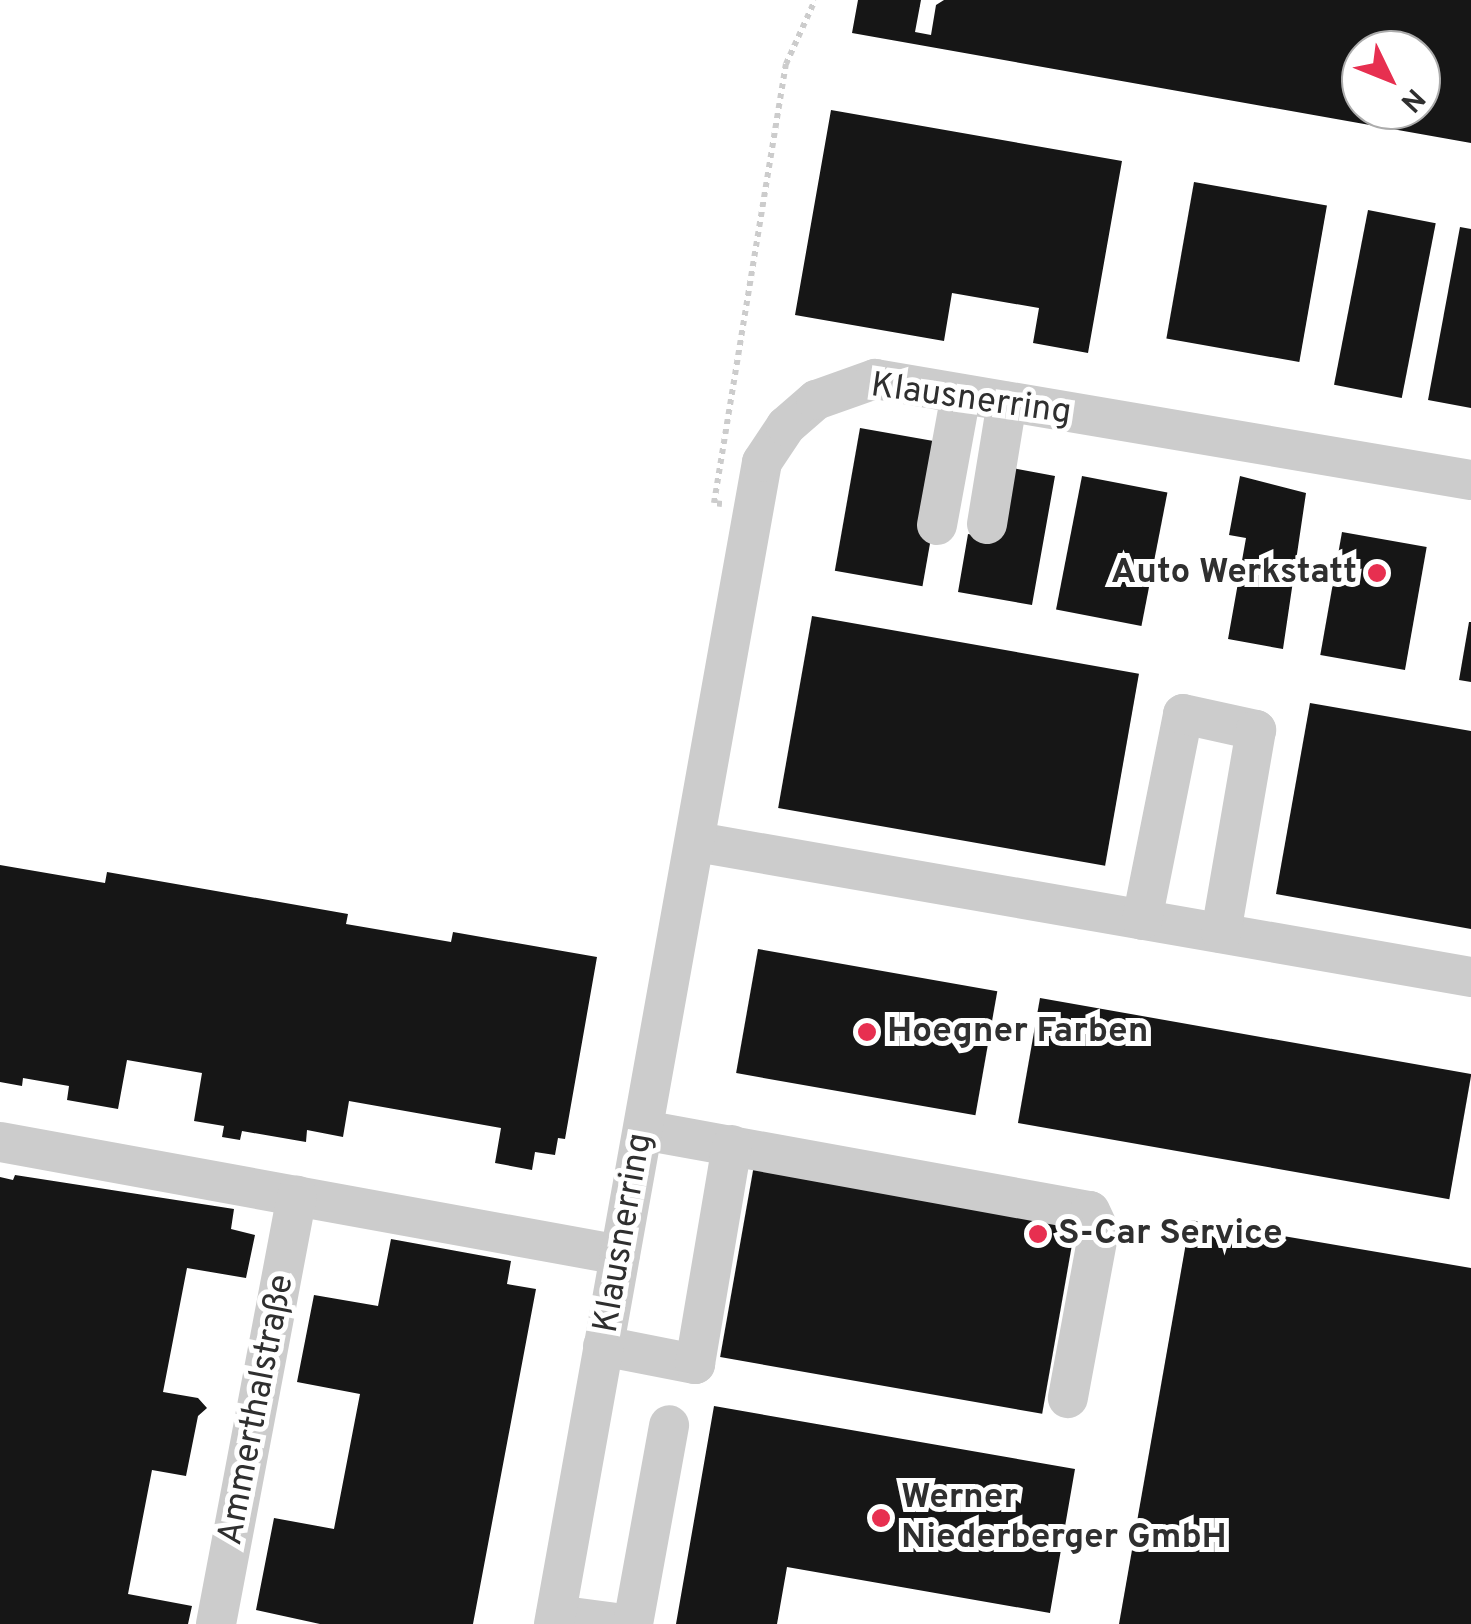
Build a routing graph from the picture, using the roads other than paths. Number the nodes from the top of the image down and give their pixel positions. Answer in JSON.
{"nodes":[{"id":1,"x":960,"y":394,"type":"junction"},
{"id":2,"x":1006,"y":402,"type":"junction"},
{"id":3,"x":1471,"y":480,"type":"edge"},
{"id":4,"x":938,"y":524,"type":"dead end"},
{"id":5,"x":987,"y":524,"type":"dead end"},
{"id":6,"x":697,"y":842,"type":"junction"},
{"id":7,"x":1142,"y":920,"type":"junction"},
{"id":8,"x":1221,"y":933,"type":"junction"},
{"id":9,"x":1471,"y":977,"type":"edge"},
{"id":10,"x":643,"y":1130,"type":"junction"},
{"id":11,"x":0,"y":1142,"type":"edge"},
{"id":12,"x":732,"y":1146,"type":"junction"},
{"id":13,"x":297,"y":1196,"type":"junction"},
{"id":14,"x":620,"y":1255,"type":"junction"},
{"id":15,"x":604,"y":1346,"type":"junction"},
{"id":16,"x":1068,"y":1398,"type":"dead end"},
{"id":17,"x":669,"y":1425,"type":"dead end"},
{"id":18,"x":555,"y":1619,"type":"edge"},
{"id":19,"x":216,"y":1624,"type":"edge"},
{"id":20,"x":624,"y":1624,"type":"edge"},
{"id":21,"x":633,"y":1624,"type":"edge"}],
"edges":[{"from":1,"to":2,"type":"street","name":"Klausnerring"},
{"from":1,"to":4,"type":"street"},
{"from":1,"to":6,"type":"street","name":"Klausnerring"},
{"from":2,"to":3,"type":"street","name":"Klausnerring"},
{"from":2,"to":5,"type":"street"},
{"from":6,"to":7,"type":"street"},
{"from":6,"to":10,"type":"street","name":"Klausnerring"},
{"from":7,"to":8,"type":"street"},
{"from":7,"to":8,"type":"street"},
{"from":8,"to":9,"type":"street"},
{"from":10,"to":12,"type":"street"},
{"from":10,"to":14,"type":"street","name":"Klausnerring"},
{"from":11,"to":13,"type":"street"},
{"from":12,"to":15,"type":"street"},
{"from":12,"to":16,"type":"street"},
{"from":13,"to":14,"type":"street"},
{"from":13,"to":19,"type":"street","name":"Ammerthalstraße"},
{"from":14,"to":15,"type":"street","name":"Klausnerring"},
{"from":15,"to":18,"type":"street","name":"Klausnerring"},
{"from":17,"to":21,"type":"street"},
{"from":18,"to":20,"type":"street"}]}
